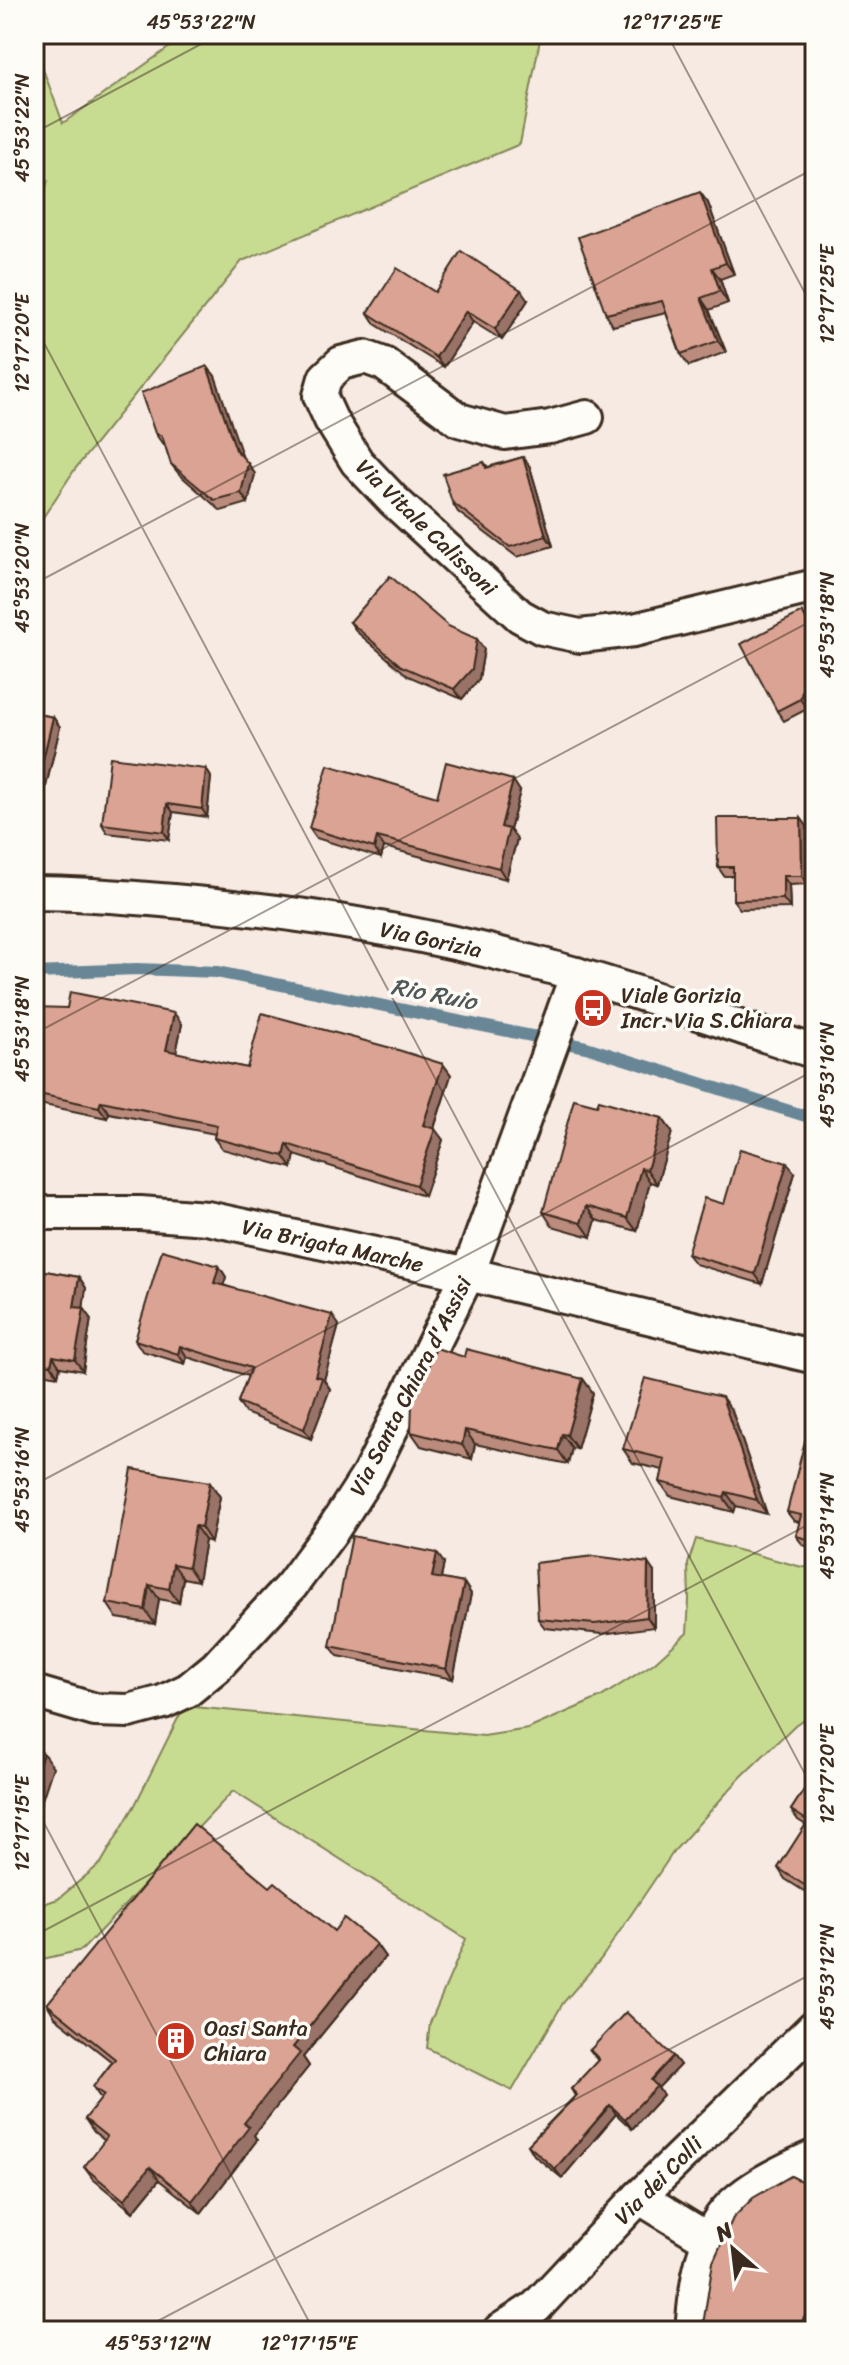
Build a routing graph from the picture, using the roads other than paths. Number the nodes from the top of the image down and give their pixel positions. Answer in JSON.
{"nodes":[{"id":1,"x":587,"y":417,"type":"dead end"},
{"id":2,"x":815,"y":586,"type":"edge"},
{"id":3,"x":34,"y":893,"type":"edge"},
{"id":4,"x":577,"y":974,"type":"junction"},
{"id":5,"x":815,"y":1052,"type":"edge"},
{"id":6,"x":34,"y":1213,"type":"edge"},
{"id":7,"x":468,"y":1274,"type":"junction"},
{"id":8,"x":815,"y":1357,"type":"edge"},
{"id":9,"x":34,"y":1692,"type":"edge"},
{"id":10,"x":815,"y":2026,"type":"edge"},
{"id":11,"x":815,"y":2156,"type":"edge"},
{"id":12,"x":639,"y":2197,"type":"junction"},
{"id":13,"x":709,"y":2240,"type":"junction"},
{"id":14,"x":499,"y":2331,"type":"edge"},
{"id":15,"x":692,"y":2331,"type":"edge"}],
"edges":[{"from":1,"to":2,"type":"street","name":"Via Vitale Calissoni"},
{"from":3,"to":4,"type":"street","name":"Via Gorizia"},
{"from":4,"to":5,"type":"street","name":"Via Gorizia"},
{"from":4,"to":7,"type":"street","name":"Via Santa Chiara d'Assisi"},
{"from":6,"to":7,"type":"street","name":"Via Brigata Marche"},
{"from":7,"to":8,"type":"street","name":"Via Brigata Marche"},
{"from":7,"to":9,"type":"street","name":"Via Santa Chiara d'Assisi"},
{"from":10,"to":12,"type":"street","name":"Via dei Colli"},
{"from":11,"to":13,"type":"street"},
{"from":12,"to":13,"type":"street"},
{"from":12,"to":14,"type":"street","name":"Via dei Colli"},
{"from":13,"to":15,"type":"street"}]}
